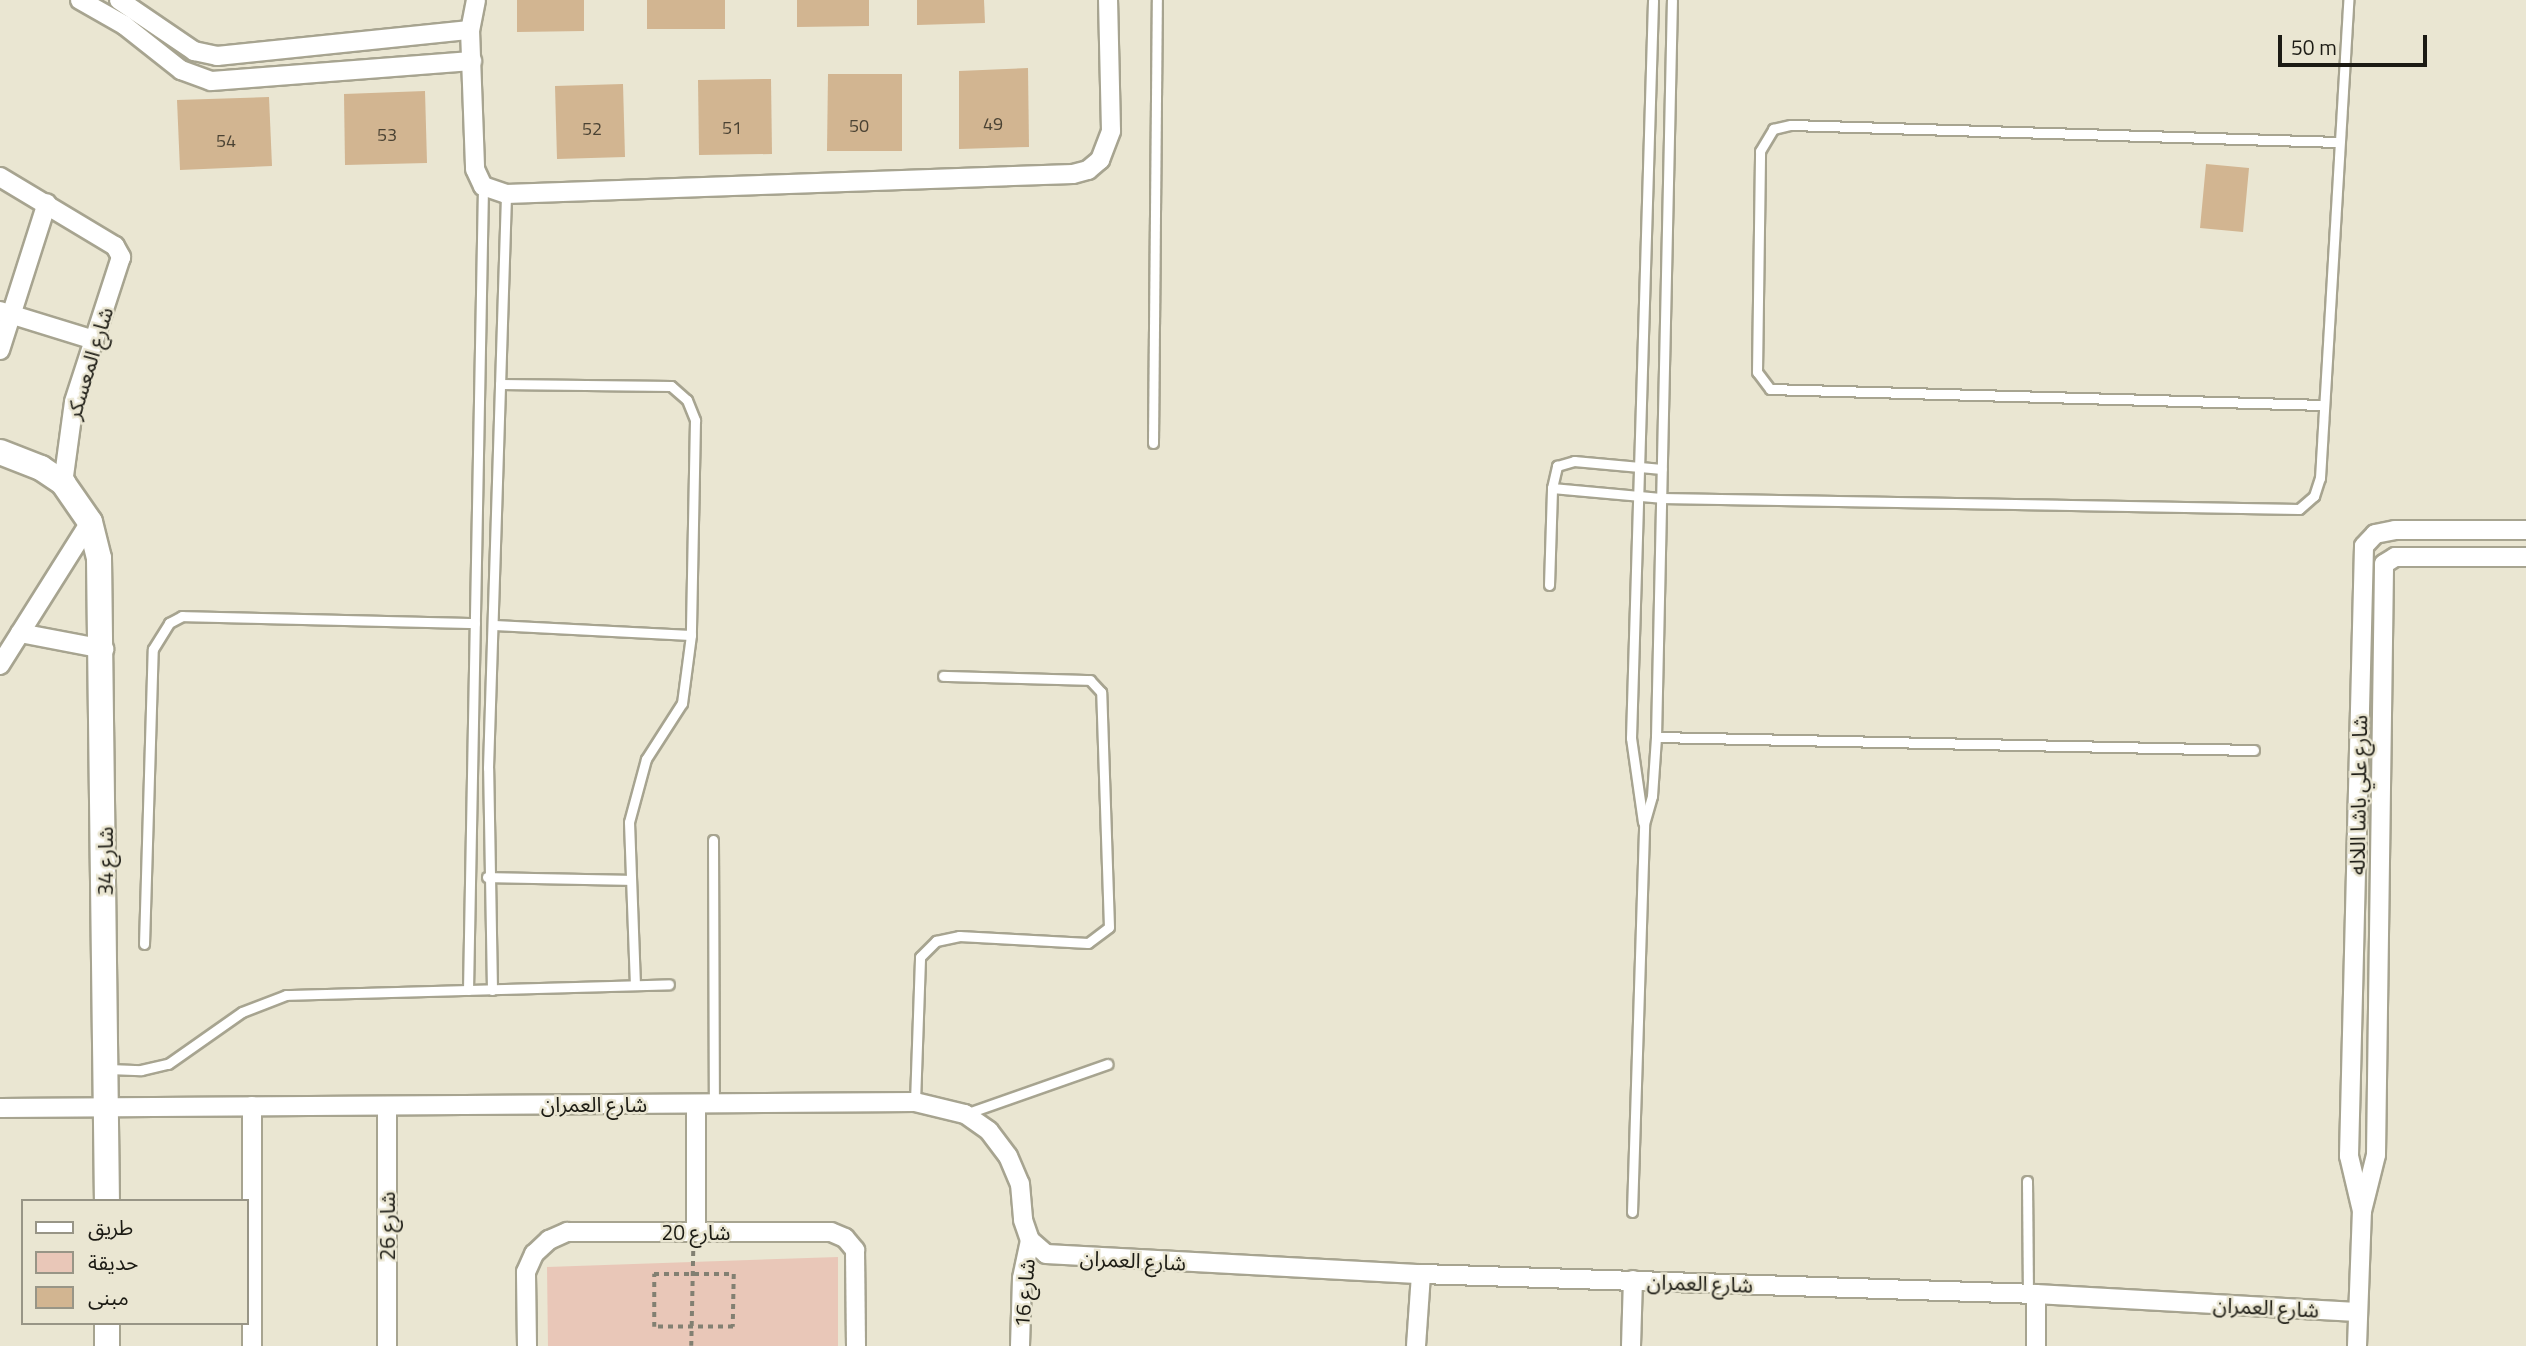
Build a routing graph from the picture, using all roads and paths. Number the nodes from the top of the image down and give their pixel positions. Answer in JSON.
{"nodes":[{"id":1,"x":80,"y":0,"type":"edge"},
{"id":2,"x":119,"y":0,"type":"edge"},
{"id":3,"x":476,"y":0,"type":"edge"},
{"id":4,"x":1108,"y":0,"type":"edge"},
{"id":5,"x":1157,"y":0,"type":"edge"},
{"id":6,"x":1653,"y":0,"type":"edge"},
{"id":7,"x":1672,"y":0,"type":"edge"},
{"id":8,"x":2348,"y":0,"type":"edge"},
{"id":9,"x":470,"y":30,"type":"junction"},
{"id":10,"x":472,"y":61,"type":"junction"},
{"id":11,"x":2339,"y":142,"type":"junction"},
{"id":12,"x":0,"y":177,"type":"edge"},
{"id":13,"x":483,"y":186,"type":"junction"},
{"id":14,"x":506,"y":194,"type":"junction"},
{"id":15,"x":47,"y":203,"type":"junction"},
{"id":16,"x":6,"y":312,"type":"edge"},
{"id":17,"x":94,"y":340,"type":"junction"},
{"id":18,"x":0,"y":350,"type":"edge"},
{"id":19,"x":500,"y":384,"type":"junction"},
{"id":20,"x":2324,"y":405,"type":"junction"},
{"id":21,"x":1153,"y":443,"type":"dead end"},
{"id":22,"x":0,"y":452,"type":"edge"},
{"id":23,"x":1638,"y":467,"type":"junction"},
{"id":24,"x":1661,"y":469,"type":"junction"},
{"id":25,"x":63,"y":483,"type":"junction"},
{"id":26,"x":1552,"y":488,"type":"junction"},
{"id":27,"x":1637,"y":496,"type":"junction"},
{"id":28,"x":1661,"y":498,"type":"junction"},
{"id":29,"x":90,"y":522,"type":"junction"},
{"id":30,"x":2517,"y":530,"type":"edge"},
{"id":31,"x":2517,"y":557,"type":"edge"},
{"id":32,"x":1549,"y":585,"type":"dead end"},
{"id":33,"x":475,"y":623,"type":"junction"},
{"id":34,"x":494,"y":625,"type":"junction"},
{"id":35,"x":20,"y":633,"type":"junction"},
{"id":36,"x":691,"y":635,"type":"junction"},
{"id":37,"x":104,"y":649,"type":"junction"},
{"id":38,"x":0,"y":665,"type":"edge"},
{"id":39,"x":943,"y":676,"type":"dead end"},
{"id":40,"x":1657,"y":737,"type":"junction"},
{"id":41,"x":2255,"y":750,"type":"dead end"},
{"id":42,"x":1644,"y":824,"type":"junction"},
{"id":43,"x":713,"y":841,"type":"dead end"},
{"id":44,"x":487,"y":877,"type":"junction"},
{"id":45,"x":631,"y":880,"type":"junction"},
{"id":46,"x":144,"y":944,"type":"dead end"},
{"id":47,"x":669,"y":984,"type":"dead end"},
{"id":48,"x":635,"y":985,"type":"junction"},
{"id":49,"x":468,"y":990,"type":"junction"},
{"id":50,"x":492,"y":990,"type":"junction"},
{"id":51,"x":1108,"y":1063,"type":"dead end"},
{"id":52,"x":106,"y":1069,"type":"junction"},
{"id":53,"x":915,"y":1102,"type":"junction"},
{"id":54,"x":705,"y":1103,"type":"junction"},
{"id":55,"x":387,"y":1106,"type":"junction"},
{"id":56,"x":252,"y":1107,"type":"junction"},
{"id":57,"x":0,"y":1108,"type":"edge"},
{"id":58,"x":106,"y":1108,"type":"junction"},
{"id":59,"x":965,"y":1114,"type":"junction"},
{"id":60,"x":2027,"y":1181,"type":"dead end"},
{"id":61,"x":107,"y":1199,"type":"edge"},
{"id":62,"x":1632,"y":1212,"type":"dead end"},
{"id":63,"x":2361,"y":1212,"type":"junction"},
{"id":64,"x":695,"y":1232,"type":"junction"},
{"id":65,"x":1030,"y":1240,"type":"junction"},
{"id":66,"x":1420,"y":1273,"type":"junction"},
{"id":67,"x":692,"y":1274,"type":"junction"},
{"id":68,"x":1633,"y":1280,"type":"junction"},
{"id":69,"x":2032,"y":1294,"type":"junction"},
{"id":70,"x":2356,"y":1312,"type":"junction"},
{"id":71,"x":107,"y":1325,"type":"edge"},
{"id":72,"x":691,"y":1326,"type":"junction"},
{"id":73,"x":107,"y":1346,"type":"edge"},
{"id":74,"x":252,"y":1346,"type":"edge"},
{"id":75,"x":387,"y":1346,"type":"edge"},
{"id":76,"x":527,"y":1346,"type":"edge"},
{"id":77,"x":691,"y":1346,"type":"edge"},
{"id":78,"x":856,"y":1346,"type":"edge"},
{"id":79,"x":1020,"y":1346,"type":"edge"},
{"id":80,"x":1416,"y":1346,"type":"edge"},
{"id":81,"x":1631,"y":1346,"type":"edge"},
{"id":82,"x":2036,"y":1346,"type":"edge"},
{"id":83,"x":2357,"y":1346,"type":"edge"}],
"edges":[{"from":1,"to":10,"type":"street"},
{"from":2,"to":9,"type":"street"},
{"from":3,"to":9,"type":"street"},
{"from":4,"to":14,"type":"street"},
{"from":5,"to":21,"type":"lane"},
{"from":6,"to":23,"type":"lane"},
{"from":7,"to":24,"type":"lane"},
{"from":8,"to":11,"type":"lane"},
{"from":9,"to":10,"type":"street"},
{"from":10,"to":13,"type":"street"},
{"from":11,"to":20,"type":"lane"},
{"from":11,"to":20,"type":"lane"},
{"from":12,"to":15,"type":"street"},
{"from":13,"to":14,"type":"street"},
{"from":13,"to":33,"type":"lane"},
{"from":14,"to":19,"type":"lane"},
{"from":15,"to":16,"type":"street"},
{"from":15,"to":17,"type":"street","name":"شارع المعسكر"},
{"from":16,"to":17,"type":"street"},
{"from":16,"to":18,"type":"street"},
{"from":17,"to":25,"type":"street","name":"شارع المعسكر"},
{"from":19,"to":34,"type":"lane"},
{"from":19,"to":36,"type":"lane"},
{"from":20,"to":28,"type":"lane"},
{"from":22,"to":25,"type":"street"},
{"from":23,"to":24,"type":"lane"},
{"from":23,"to":26,"type":"lane"},
{"from":23,"to":27,"type":"lane"},
{"from":24,"to":28,"type":"lane"},
{"from":25,"to":29,"type":"street"},
{"from":26,"to":27,"type":"lane"},
{"from":26,"to":32,"type":"lane"},
{"from":27,"to":28,"type":"lane"},
{"from":27,"to":42,"type":"lane"},
{"from":28,"to":40,"type":"lane"},
{"from":29,"to":35,"type":"street"},
{"from":29,"to":37,"type":"street","name":"شارع 34"},
{"from":30,"to":31,"type":"street"},
{"from":30,"to":63,"type":"street","name":"شارع علي باشا اللاله"},
{"from":31,"to":63,"type":"street","name":"شارع علي باشا اللاله"},
{"from":33,"to":46,"type":"lane"},
{"from":33,"to":49,"type":"lane"},
{"from":34,"to":36,"type":"lane"},
{"from":34,"to":44,"type":"lane"},
{"from":35,"to":37,"type":"street"},
{"from":35,"to":38,"type":"street"},
{"from":36,"to":45,"type":"lane"},
{"from":37,"to":52,"type":"street","name":"شارع 34"},
{"from":39,"to":53,"type":"lane"},
{"from":40,"to":41,"type":"lane"},
{"from":40,"to":42,"type":"lane"},
{"from":42,"to":62,"type":"lane"},
{"from":43,"to":54,"type":"lane"},
{"from":44,"to":45,"type":"lane"},
{"from":44,"to":50,"type":"lane"},
{"from":45,"to":48,"type":"lane"},
{"from":47,"to":48,"type":"lane"},
{"from":48,"to":50,"type":"lane"},
{"from":49,"to":50,"type":"lane"},
{"from":49,"to":52,"type":"lane"},
{"from":51,"to":59,"type":"lane"},
{"from":52,"to":58,"type":"street","name":"شارع 34"},
{"from":53,"to":54,"type":"street","name":"شارع العمران"},
{"from":53,"to":59,"type":"street","name":"شارع العمران"},
{"from":54,"to":55,"type":"street","name":"شارع العمران"},
{"from":54,"to":64,"type":"street"},
{"from":55,"to":56,"type":"street","name":"شارع العمران"},
{"from":55,"to":75,"type":"street","name":"شارع 26"},
{"from":56,"to":58,"type":"street","name":"شارع العمران"},
{"from":56,"to":74,"type":"street"},
{"from":57,"to":58,"type":"street","name":"شارع العمران"},
{"from":58,"to":61,"type":"street","name":"شارع 34"},
{"from":59,"to":65,"type":"street","name":"شارع العمران"},
{"from":60,"to":69,"type":"lane"},
{"from":63,"to":70,"type":"street","name":"شارع علي باشا اللاله"},
{"from":64,"to":67,"type":"path"},
{"from":64,"to":76,"type":"street","name":"شارع 20"},
{"from":64,"to":78,"type":"street","name":"شارع 20"},
{"from":65,"to":66,"type":"street","name":"شارع العمران"},
{"from":65,"to":79,"type":"street","name":"شارع 16"},
{"from":66,"to":68,"type":"street","name":"شارع العمران"},
{"from":66,"to":80,"type":"street"},
{"from":67,"to":72,"type":"path"},
{"from":67,"to":72,"type":"path"},
{"from":67,"to":72,"type":"path"},
{"from":68,"to":69,"type":"street","name":"شارع العمران"},
{"from":68,"to":81,"type":"street"},
{"from":69,"to":70,"type":"street","name":"شارع العمران"},
{"from":69,"to":82,"type":"street"},
{"from":70,"to":83,"type":"street","name":"شارع علي باشا اللاله"},
{"from":71,"to":73,"type":"street"},
{"from":72,"to":77,"type":"path"}]}
